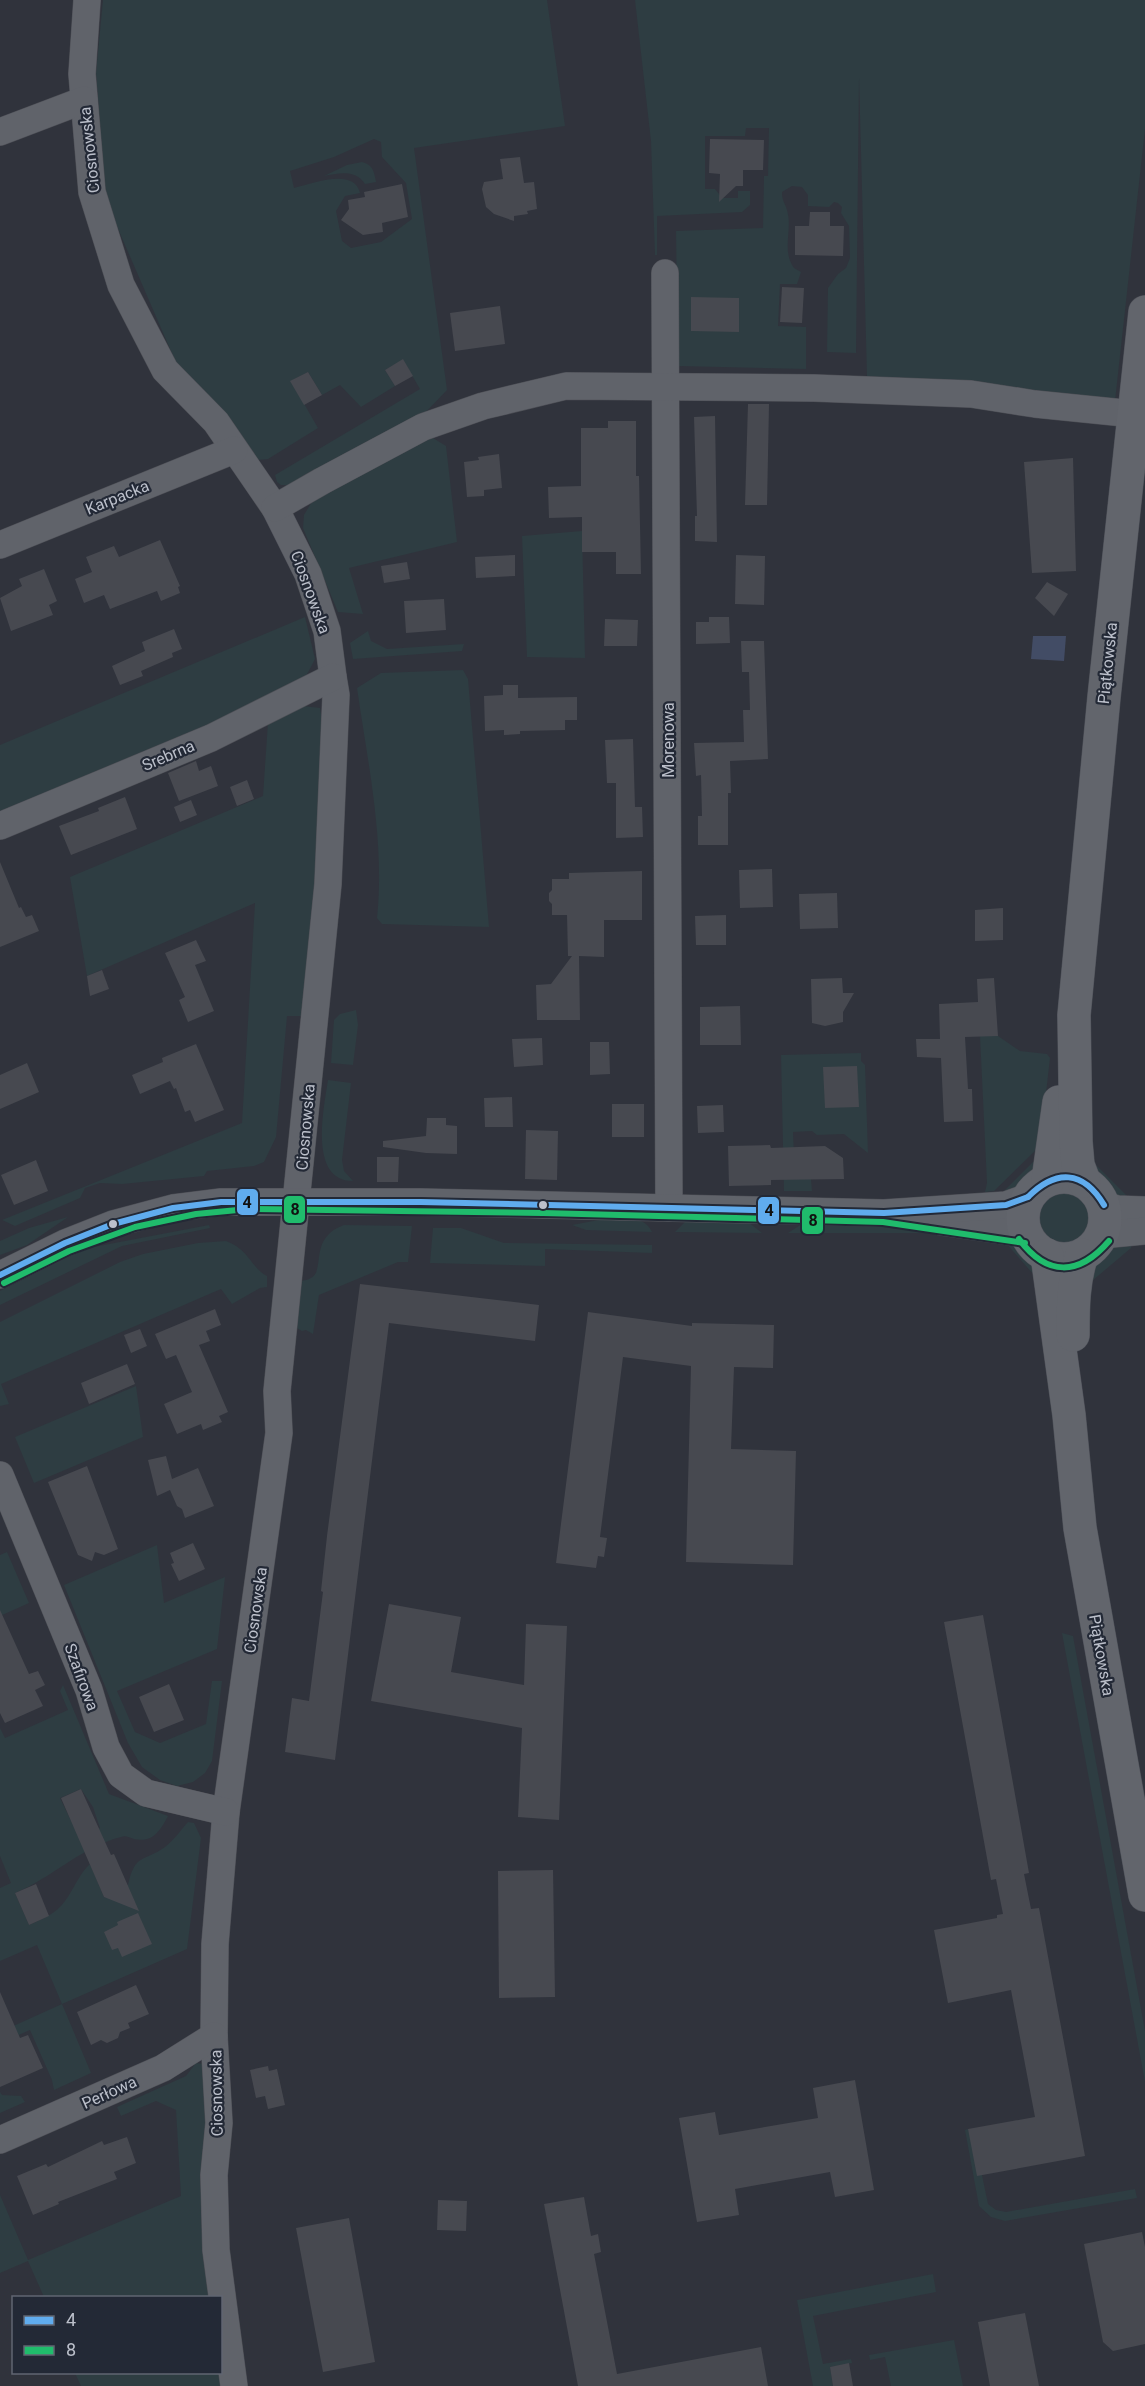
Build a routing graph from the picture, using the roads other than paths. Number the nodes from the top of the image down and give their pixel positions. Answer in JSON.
{"nodes":[{"id":1,"x":87,"y":0,"type":"edge"},
{"id":2,"x":84,"y":100,"type":"junction"},
{"id":3,"x":0,"y":132,"type":"edge"},
{"id":4,"x":665,"y":273,"type":"dead end"},
{"id":5,"x":1145,"y":312,"type":"edge"},
{"id":6,"x":667,"y":387,"type":"junction"},
{"id":7,"x":1138,"y":397,"type":"edge"},
{"id":8,"x":234,"y":450,"type":"junction"},
{"id":9,"x":275,"y":508,"type":"junction"},
{"id":10,"x":0,"y":545,"type":"edge"},
{"id":11,"x":333,"y":677,"type":"junction"},
{"id":12,"x":0,"y":826,"type":"edge"},
{"id":13,"x":1074,"y":1015,"type":"junction"},
{"id":14,"x":1038,"y":1189,"type":"junction"},
{"id":15,"x":298,"y":1201,"type":"junction"},
{"id":16,"x":669,"y":1208,"type":"junction"},
{"id":17,"x":1145,"y":1210,"type":"edge"},
{"id":18,"x":884,"y":1213,"type":"junction"},
{"id":19,"x":1093,"y":1219,"type":"junction"},
{"id":20,"x":1145,"y":1231,"type":"edge"},
{"id":21,"x":1036,"y":1244,"type":"junction"},
{"id":22,"x":0,"y":1275,"type":"edge"},
{"id":23,"x":1069,"y":1414,"type":"junction"},
{"id":24,"x":0,"y":1475,"type":"edge"},
{"id":25,"x":226,"y":1812,"type":"junction"},
{"id":26,"x":1145,"y":1895,"type":"edge"},
{"id":27,"x":214,"y":2036,"type":"junction"},
{"id":28,"x":0,"y":2140,"type":"edge"},
{"id":29,"x":234,"y":2386,"type":"edge"}],
"edges":[{"from":1,"to":2,"type":"street","name":"Ciosnowska"},
{"from":2,"to":3,"type":"street"},
{"from":2,"to":8,"type":"street","name":"Ciosnowska"},
{"from":4,"to":6,"type":"street","name":"Morenowa"},
{"from":5,"to":7,"type":"main road","name":"Piątkowska"},
{"from":6,"to":7,"type":"street"},
{"from":6,"to":9,"type":"street"},
{"from":6,"to":16,"type":"street","name":"Morenowa"},
{"from":7,"to":13,"type":"main road","name":"Piątkowska"},
{"from":8,"to":9,"type":"street","name":"Ciosnowska"},
{"from":8,"to":10,"type":"street","name":"Karpacka"},
{"from":9,"to":11,"type":"street","name":"Ciosnowska"},
{"from":11,"to":12,"type":"street","name":"Srebrna"},
{"from":11,"to":15,"type":"street","name":"Ciosnowska"},
{"from":13,"to":14,"type":"main road","name":"Piątkowska"},
{"from":13,"to":19,"type":"main road","name":"Piątkowska"},
{"from":14,"to":18,"type":"street"},
{"from":14,"to":19,"type":"main road"},
{"from":14,"to":21,"type":"main road"},
{"from":15,"to":16,"type":"street"},
{"from":15,"to":22,"type":"street"},
{"from":15,"to":25,"type":"street","name":"Ciosnowska"},
{"from":16,"to":18,"type":"street"},
{"from":17,"to":19,"type":"street"},
{"from":18,"to":21,"type":"street"},
{"from":19,"to":20,"type":"street"},
{"from":19,"to":21,"type":"main road"},
{"from":19,"to":23,"type":"main road","name":"Piątkowska"},
{"from":21,"to":23,"type":"main road","name":"Piątkowska"},
{"from":23,"to":26,"type":"main road","name":"Piątkowska"},
{"from":24,"to":25,"type":"street","name":"Szafirowa"},
{"from":25,"to":27,"type":"street","name":"Ciosnowska"},
{"from":27,"to":28,"type":"street","name":"Perłowa"},
{"from":27,"to":29,"type":"street","name":"Ciosnowska"}]}
